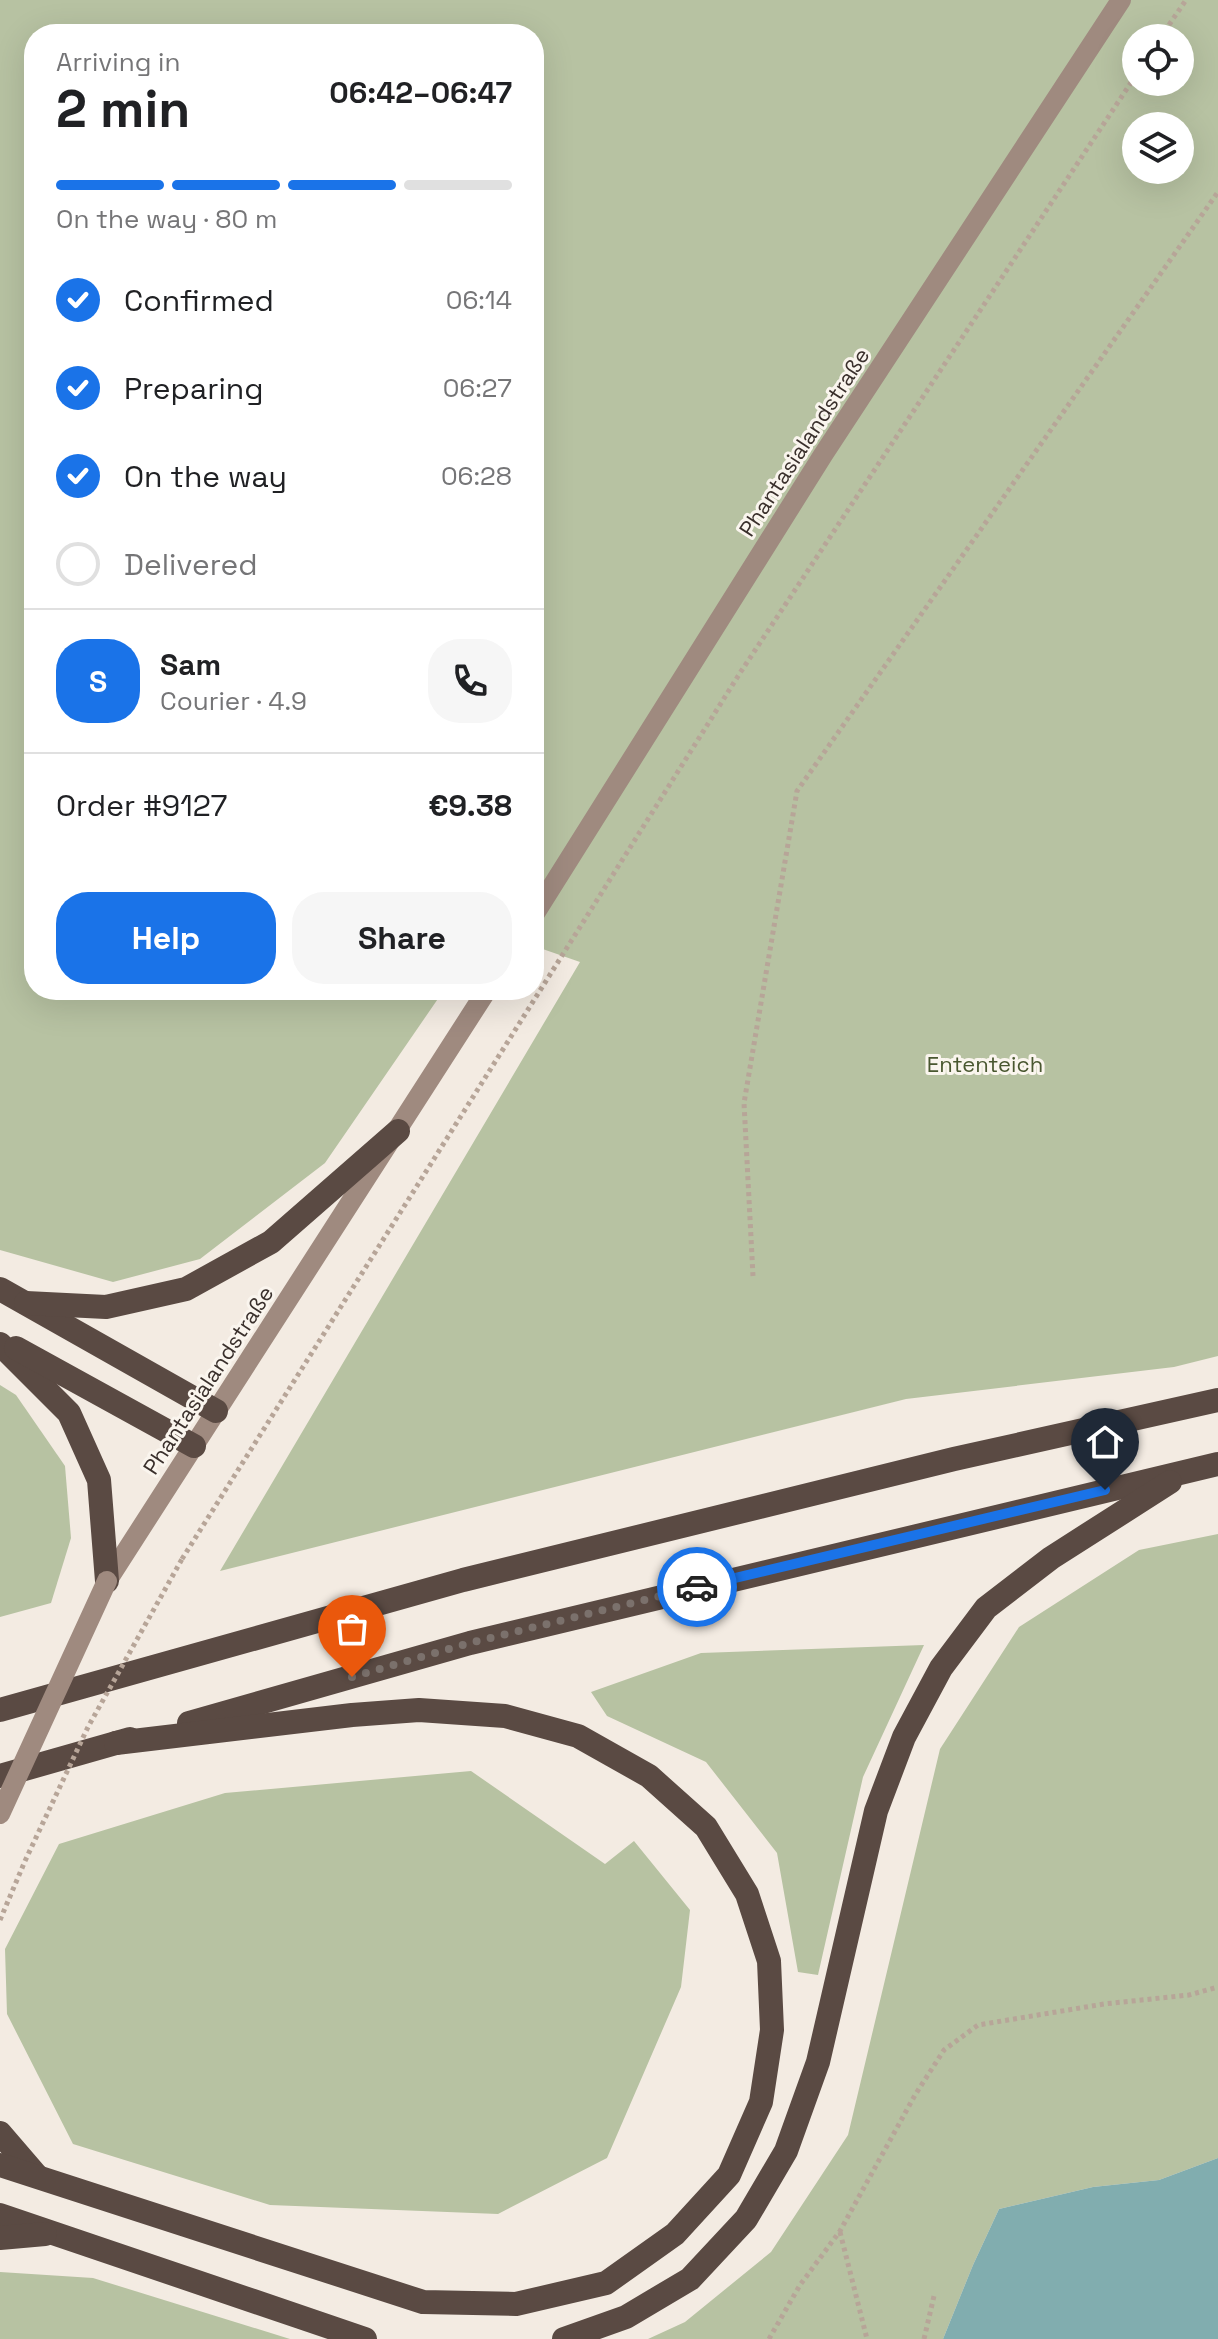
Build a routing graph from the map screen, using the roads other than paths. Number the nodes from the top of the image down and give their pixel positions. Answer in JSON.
{"nodes":[{"id":1,"x":1121,"y":0,"type":"edge"},
{"id":2,"x":544,"y":899,"type":"edge"},
{"id":3,"x":481,"y":1000,"type":"edge"},
{"id":4,"x":398,"y":1131,"type":"junction"},
{"id":5,"x":0,"y":1289,"type":"edge"},
{"id":6,"x":26,"y":1303,"type":"junction"},
{"id":7,"x":0,"y":1341,"type":"edge"},
{"id":8,"x":1218,"y":1400,"type":"edge"},
{"id":9,"x":216,"y":1411,"type":"junction"},
{"id":10,"x":194,"y":1446,"type":"junction"},
{"id":11,"x":1218,"y":1464,"type":"edge"},
{"id":12,"x":1187,"y":1471,"type":"junction"},
{"id":13,"x":107,"y":1581,"type":"junction"},
{"id":14,"x":0,"y":1708,"type":"edge"},
{"id":15,"x":116,"y":1743,"type":"junction"},
{"id":16,"x":0,"y":1776,"type":"edge"},
{"id":17,"x":0,"y":1814,"type":"edge"},
{"id":18,"x":0,"y":2133,"type":"edge"},
{"id":19,"x":0,"y":2165,"type":"edge"},
{"id":20,"x":37,"y":2176,"type":"junction"},
{"id":21,"x":0,"y":2215,"type":"edge"},
{"id":22,"x":51,"y":2233,"type":"junction"},
{"id":23,"x":0,"y":2238,"type":"edge"},
{"id":24,"x":365,"y":2339,"type":"edge"},
{"id":25,"x":564,"y":2339,"type":"edge"}],
"edges":[{"from":1,"to":2,"type":"main road","name":"Phantasialandstraße"},
{"from":3,"to":4,"type":"main road","name":"Phantasialandstraße"},
{"from":4,"to":6,"type":"highway"},
{"from":4,"to":9,"type":"main road","name":"Phantasialandstraße"},
{"from":5,"to":6,"type":"highway"},
{"from":6,"to":9,"type":"highway"},
{"from":7,"to":10,"type":"highway"},
{"from":7,"to":13,"type":"highway"},
{"from":8,"to":14,"type":"highway"},
{"from":9,"to":10,"type":"main road","name":"Phantasialandstraße"},
{"from":10,"to":13,"type":"main road","name":"Phantasialandstraße"},
{"from":11,"to":12,"type":"highway"},
{"from":12,"to":15,"type":"highway"},
{"from":12,"to":25,"type":"highway"},
{"from":13,"to":17,"type":"main road","name":"Phantasialandstraße","bridge":true},
{"from":15,"to":16,"type":"highway"},
{"from":15,"to":20,"type":"highway"},
{"from":18,"to":20,"type":"highway"},
{"from":19,"to":20,"type":"highway"},
{"from":21,"to":22,"type":"highway"},
{"from":22,"to":23,"type":"highway"},
{"from":22,"to":24,"type":"highway"}]}
